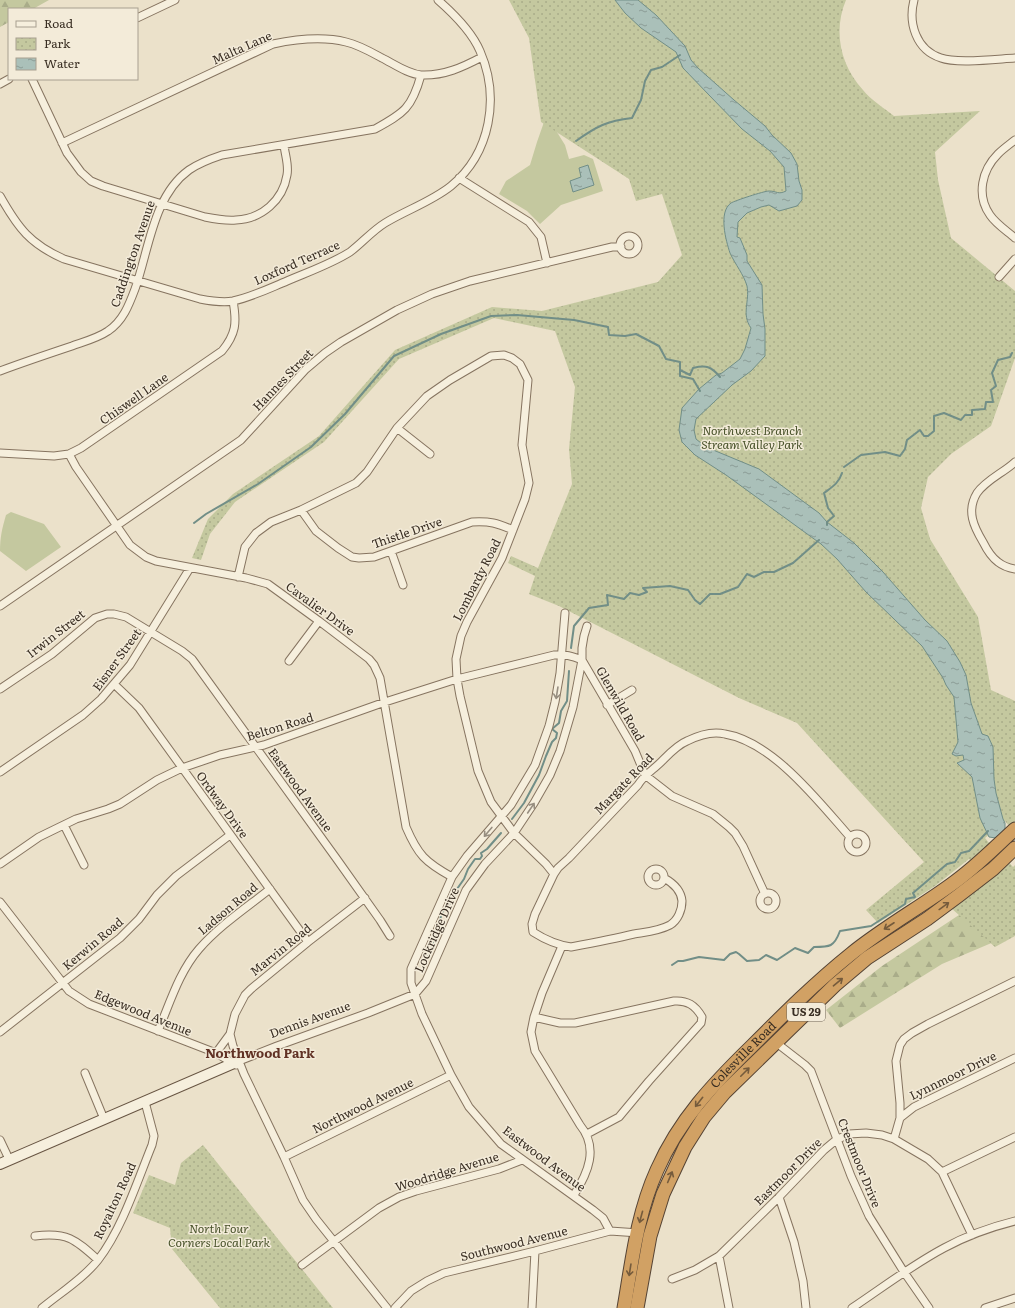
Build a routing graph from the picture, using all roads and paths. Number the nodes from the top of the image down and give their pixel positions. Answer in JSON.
{"nodes":[{"id":1,"x":175,"y":0,"type":"edge"},
{"id":2,"x":438,"y":0,"type":"edge"},
{"id":3,"x":914,"y":0,"type":"edge"},
{"id":4,"x":138,"y":18,"type":"edge"},
{"id":5,"x":482,"y":57,"type":"junction"},
{"id":6,"x":1015,"y":58,"type":"edge"},
{"id":7,"x":421,"y":75,"type":"junction"},
{"id":8,"x":32,"y":80,"type":"edge"},
{"id":9,"x":1015,"y":140,"type":"edge"},
{"id":10,"x":62,"y":143,"type":"junction"},
{"id":11,"x":284,"y":145,"type":"junction"},
{"id":12,"x":459,"y":178,"type":"junction"},
{"id":13,"x":0,"y":196,"type":"edge"},
{"id":14,"x":162,"y":203,"type":"junction"},
{"id":15,"x":1015,"y":238,"type":"edge"},
{"id":16,"x":621,"y":247,"type":"dead end"},
{"id":17,"x":1015,"y":258,"type":"edge"},
{"id":18,"x":547,"y":263,"type":"junction"},
{"id":19,"x":999,"y":277,"type":"dead end"},
{"id":20,"x":138,"y":281,"type":"junction"},
{"id":21,"x":233,"y":301,"type":"junction"},
{"id":22,"x":0,"y":371,"type":"edge"},
{"id":23,"x":397,"y":428,"type":"junction"},
{"id":24,"x":0,"y":453,"type":"edge"},
{"id":25,"x":69,"y":454,"type":"junction"},
{"id":26,"x":430,"y":454,"type":"dead end"},
{"id":27,"x":1015,"y":462,"type":"edge"},
{"id":28,"x":301,"y":510,"type":"junction"},
{"id":29,"x":116,"y":526,"type":"junction"},
{"id":30,"x":513,"y":530,"type":"junction"},
{"id":31,"x":391,"y":551,"type":"junction"},
{"id":32,"x":190,"y":568,"type":"junction"},
{"id":33,"x":1015,"y":569,"type":"edge"},
{"id":34,"x":238,"y":576,"type":"junction"},
{"id":35,"x":404,"y":586,"type":"dead end"},
{"id":36,"x":0,"y":606,"type":"edge"},
{"id":37,"x":565,"y":613,"type":"dead end"},
{"id":38,"x":319,"y":621,"type":"junction"},
{"id":39,"x":587,"y":626,"type":"dead end"},
{"id":40,"x":151,"y":631,"type":"junction"},
{"id":41,"x":562,"y":654,"type":"junction"},
{"id":42,"x":582,"y":660,"type":"junction"},
{"id":43,"x":289,"y":661,"type":"dead end"},
{"id":44,"x":457,"y":679,"type":"junction"},
{"id":45,"x":114,"y":684,"type":"junction"},
{"id":46,"x":0,"y":689,"type":"edge"},
{"id":47,"x":632,"y":690,"type":"dead end"},
{"id":48,"x":384,"y":702,"type":"junction"},
{"id":49,"x":607,"y":705,"type":"junction"},
{"id":50,"x":256,"y":747,"type":"junction"},
{"id":51,"x":182,"y":768,"type":"junction"},
{"id":52,"x":0,"y":772,"type":"edge"},
{"id":53,"x":645,"y":775,"type":"junction"},
{"id":54,"x":501,"y":816,"type":"junction"},
{"id":55,"x":64,"y":825,"type":"junction"},
{"id":56,"x":1013,"y":831,"type":"edge"},
{"id":57,"x":514,"y":832,"type":"junction"},
{"id":58,"x":230,"y":835,"type":"junction"},
{"id":59,"x":850,"y":837,"type":"dead end"},
{"id":60,"x":1011,"y":851,"type":"edge"},
{"id":61,"x":0,"y":864,"type":"edge"},
{"id":62,"x":84,"y":865,"type":"dead end"},
{"id":63,"x":554,"y":874,"type":"junction"},
{"id":64,"x":452,"y":877,"type":"junction"},
{"id":65,"x":664,"y":878,"type":"dead end"},
{"id":66,"x":270,"y":889,"type":"junction"},
{"id":67,"x":765,"y":894,"type":"dead end"},
{"id":68,"x":365,"y":898,"type":"junction"},
{"id":69,"x":0,"y":902,"type":"edge"},
{"id":70,"x":390,"y":936,"type":"dead end"},
{"id":71,"x":308,"y":942,"type":"junction"},
{"id":72,"x":562,"y":946,"type":"junction"},
{"id":73,"x":1015,"y":981,"type":"edge"},
{"id":74,"x":63,"y":984,"type":"junction"},
{"id":75,"x":415,"y":994,"type":"junction"},
{"id":76,"x":534,"y":1016,"type":"junction"},
{"id":77,"x":1,"y":1030,"type":"edge"},
{"id":78,"x":158,"y":1031,"type":"junction"},
{"id":79,"x":765,"y":1033,"type":"junction"},
{"id":80,"x":230,"y":1034,"type":"junction"},
{"id":81,"x":775,"y":1042,"type":"junction"},
{"id":82,"x":216,"y":1054,"type":"junction"},
{"id":83,"x":1015,"y":1058,"type":"edge"},
{"id":84,"x":237,"y":1062,"type":"junction"},
{"id":85,"x":85,"y":1073,"type":"dead end"},
{"id":86,"x":451,"y":1075,"type":"junction"},
{"id":87,"x":145,"y":1102,"type":"junction"},
{"id":88,"x":900,"y":1118,"type":"junction"},
{"id":89,"x":104,"y":1120,"type":"junction"},
{"id":90,"x":587,"y":1134,"type":"junction"},
{"id":91,"x":1015,"y":1137,"type":"edge"},
{"id":92,"x":894,"y":1139,"type":"junction"},
{"id":93,"x":0,"y":1140,"type":"edge"},
{"id":94,"x":836,"y":1140,"type":"junction"},
{"id":95,"x":284,"y":1157,"type":"junction"},
{"id":96,"x":522,"y":1160,"type":"junction"},
{"id":97,"x":4,"y":1162,"type":"edge"},
{"id":98,"x":942,"y":1172,"type":"junction"},
{"id":99,"x":574,"y":1195,"type":"junction"},
{"id":100,"x":779,"y":1197,"type":"junction"},
{"id":101,"x":1015,"y":1220,"type":"edge"},
{"id":102,"x":610,"y":1232,"type":"junction"},
{"id":103,"x":636,"y":1233,"type":"junction"},
{"id":104,"x":972,"y":1235,"type":"junction"},
{"id":105,"x":35,"y":1236,"type":"dead end"},
{"id":106,"x":650,"y":1236,"type":"junction"},
{"id":107,"x":334,"y":1242,"type":"junction"},
{"id":108,"x":536,"y":1251,"type":"junction"},
{"id":109,"x":719,"y":1256,"type":"junction"},
{"id":110,"x":98,"y":1260,"type":"junction"},
{"id":111,"x":302,"y":1265,"type":"dead end"},
{"id":112,"x":904,"y":1272,"type":"junction"},
{"id":113,"x":672,"y":1278,"type":"dead end"},
{"id":114,"x":1015,"y":1298,"type":"edge"},
{"id":115,"x":42,"y":1308,"type":"edge"},
{"id":116,"x":387,"y":1308,"type":"edge"},
{"id":117,"x":395,"y":1308,"type":"edge"},
{"id":118,"x":532,"y":1308,"type":"edge"},
{"id":119,"x":624,"y":1308,"type":"edge"},
{"id":120,"x":637,"y":1308,"type":"edge"},
{"id":121,"x":729,"y":1308,"type":"edge"},
{"id":122,"x":806,"y":1308,"type":"edge"},
{"id":123,"x":852,"y":1308,"type":"edge"},
{"id":124,"x":929,"y":1308,"type":"edge"},
{"id":125,"x":985,"y":1308,"type":"edge"}],
"edges":[{"from":1,"to":4,"type":"street"},
{"from":2,"to":5,"type":"street","name":"Loxford Terrace"},
{"from":3,"to":6,"type":"street"},
{"from":5,"to":7,"type":"street","name":"Malta Lane"},
{"from":5,"to":12,"type":"street","name":"Loxford Terrace"},
{"from":7,"to":10,"type":"street","name":"Malta Lane"},
{"from":7,"to":11,"type":"street","name":"Caddington Avenue"},
{"from":8,"to":10,"type":"street"},
{"from":9,"to":15,"type":"street"},
{"from":10,"to":14,"type":"street"},
{"from":11,"to":14,"type":"street","name":"Caddington Avenue"},
{"from":11,"to":14,"type":"street"},
{"from":12,"to":18,"type":"street"},
{"from":12,"to":21,"type":"street","name":"Loxford Terrace"},
{"from":13,"to":20,"type":"street","name":"Loxford Terrace"},
{"from":14,"to":20,"type":"street","name":"Caddington Avenue"},
{"from":16,"to":18,"type":"street","name":"Hannes Street"},
{"from":17,"to":19,"type":"street"},
{"from":18,"to":29,"type":"street","name":"Hannes Street"},
{"from":20,"to":21,"type":"street","name":"Loxford Terrace"},
{"from":20,"to":22,"type":"street","name":"Caddington Avenue"},
{"from":21,"to":25,"type":"street","name":"Chiswell Lane"},
{"from":23,"to":26,"type":"street"},
{"from":23,"to":28,"type":"street","name":"Lombardy Road"},
{"from":23,"to":30,"type":"street","name":"Lombardy Road"},
{"from":24,"to":25,"type":"street","name":"Chiswell Lane"},
{"from":25,"to":29,"type":"street","name":"Cavalier Drive"},
{"from":27,"to":33,"type":"street"},
{"from":28,"to":31,"type":"street","name":"Thistle Drive"},
{"from":28,"to":34,"type":"street","name":"Lombardy Road"},
{"from":29,"to":32,"type":"street","name":"Cavalier Drive"},
{"from":29,"to":36,"type":"street","name":"Hannes Street"},
{"from":30,"to":31,"type":"street","name":"Thistle Drive"},
{"from":30,"to":44,"type":"street","name":"Lombardy Road"},
{"from":31,"to":35,"type":"street"},
{"from":32,"to":34,"type":"street","name":"Cavalier Drive"},
{"from":32,"to":40,"type":"street","name":"Eisner Street"},
{"from":34,"to":38,"type":"street","name":"Cavalier Drive"},
{"from":37,"to":41,"type":"street","name":"Lockridge Drive"},
{"from":38,"to":43,"type":"street"},
{"from":38,"to":48,"type":"street","name":"Cavalier Drive"},
{"from":39,"to":42,"type":"street","name":"Lockridge Drive"},
{"from":40,"to":45,"type":"street","name":"Eisner Street"},
{"from":40,"to":46,"type":"street","name":"Irwin Street"},
{"from":40,"to":50,"type":"street","name":"Eastwood Avenue"},
{"from":41,"to":42,"type":"street","name":"Belton Road"},
{"from":41,"to":44,"type":"street","name":"Belton Road"},
{"from":41,"to":54,"type":"street","name":"Lockridge Drive","one_way":true},
{"from":42,"to":49,"type":"street","name":"Glenwild Road"},
{"from":57,"to":42,"type":"street","name":"Lockridge Drive","one_way":true},
{"from":44,"to":48,"type":"street","name":"Belton Road"},
{"from":44,"to":54,"type":"street","name":"Lombardy Road"},
{"from":45,"to":51,"type":"street","name":"Ordway Drive"},
{"from":45,"to":52,"type":"street","name":"Eisner Street"},
{"from":47,"to":49,"type":"street"},
{"from":48,"to":50,"type":"street","name":"Belton Road"},
{"from":48,"to":64,"type":"street","name":"Cavalier Drive"},
{"from":49,"to":53,"type":"street","name":"Glenwild Road"},
{"from":50,"to":51,"type":"street","name":"Belton Road"},
{"from":50,"to":68,"type":"street","name":"Eastwood Avenue"},
{"from":51,"to":55,"type":"street","name":"Belton Road"},
{"from":51,"to":58,"type":"street","name":"Ordway Drive"},
{"from":53,"to":59,"type":"street","name":"Margate Road"},
{"from":53,"to":63,"type":"street","name":"Margate Road"},
{"from":53,"to":67,"type":"street","name":"Glenwild Road"},
{"from":54,"to":57,"type":"street","name":"Lombardy Road"},
{"from":54,"to":64,"type":"street","name":"Lockridge Drive","one_way":true},
{"from":55,"to":61,"type":"street","name":"Belton Road"},
{"from":55,"to":62,"type":"street"},
{"from":56,"to":79,"type":"highway","name":"Colesville Road","number":"US 29","one_way":true},
{"from":57,"to":63,"type":"street","name":"Lombardy Road"},
{"from":57,"to":75,"type":"street","name":"Lockridge Drive"},
{"from":58,"to":66,"type":"street","name":"Ordway Drive"},
{"from":58,"to":74,"type":"street","name":"Kerwin Road"},
{"from":81,"to":60,"type":"highway","name":"Colesville Road","number":"US 29","one_way":true},
{"from":63,"to":72,"type":"street","name":"Margate Road"},
{"from":64,"to":75,"type":"street","name":"Lockridge Drive"},
{"from":65,"to":72,"type":"street"},
{"from":66,"to":71,"type":"street","name":"Ordway Drive"},
{"from":66,"to":78,"type":"street","name":"Ladson Road"},
{"from":68,"to":70,"type":"street","name":"Eastwood Avenue"},
{"from":68,"to":71,"type":"street","name":"Marvin Road"},
{"from":69,"to":74,"type":"street","name":"Edgewood Avenue"},
{"from":71,"to":80,"type":"street","name":"Marvin Road"},
{"from":72,"to":76,"type":"street"},
{"from":73,"to":88,"type":"street"},
{"from":74,"to":77,"type":"street","name":"Kerwin Road"},
{"from":74,"to":78,"type":"street","name":"Edgewood Avenue"},
{"from":75,"to":84,"type":"street","name":"Dennis Avenue"},
{"from":75,"to":86,"type":"street","name":"Eastwood Avenue"},
{"from":76,"to":90,"type":"street"},
{"from":76,"to":90,"type":"street"},
{"from":78,"to":82,"type":"street","name":"Edgewood Avenue"},
{"from":79,"to":81,"type":"street","name":"Crestmoor Drive"},
{"from":79,"to":103,"type":"highway","name":"Colesville Road","number":"US 29","one_way":true},
{"from":80,"to":82,"type":"street","name":"Marvin Road"},
{"from":80,"to":84,"type":"street"},
{"from":81,"to":94,"type":"street","name":"Crestmoor Drive"},
{"from":106,"to":81,"type":"highway","name":"Colesville Road","number":"US 29","one_way":true},
{"from":82,"to":84,"type":"street","name":"Edgewood Avenue"},
{"from":83,"to":88,"type":"street","name":"Lynnmoor Drive"},
{"from":84,"to":87,"type":"street","name":"Dennis Avenue"},
{"from":84,"to":95,"type":"street","name":"Edgewood Avenue"},
{"from":85,"to":89,"type":"street"},
{"from":86,"to":95,"type":"street","name":"Northwood Avenue"},
{"from":86,"to":96,"type":"street","name":"Eastwood Avenue"},
{"from":87,"to":89,"type":"street","name":"Dennis Avenue"},
{"from":87,"to":110,"type":"street","name":"Royalton Road"},
{"from":88,"to":92,"type":"street"},
{"from":89,"to":97,"type":"street","name":"Dennis Avenue"},
{"from":90,"to":99,"type":"street"},
{"from":91,"to":98,"type":"street"},
{"from":92,"to":94,"type":"street","name":"Eastmoor Drive"},
{"from":92,"to":98,"type":"street","name":"Eastmoor Drive"},
{"from":93,"to":97,"type":"street","name":"Dennis Avenue"},
{"from":94,"to":100,"type":"street","name":"Eastmoor Drive"},
{"from":94,"to":112,"type":"street","name":"Crestmoor Drive"},
{"from":95,"to":107,"type":"street","name":"Edgewood Avenue"},
{"from":96,"to":99,"type":"street","name":"Eastwood Avenue"},
{"from":96,"to":107,"type":"street","name":"Woodridge Avenue"},
{"from":98,"to":104,"type":"street"},
{"from":99,"to":102,"type":"street","name":"Eastwood Avenue"},
{"from":100,"to":109,"type":"street","name":"Eastmoor Drive"},
{"from":100,"to":122,"type":"street"},
{"from":101,"to":104,"type":"street"},
{"from":102,"to":103,"type":"street","name":"Southwood Avenue"},
{"from":102,"to":108,"type":"street","name":"Southwood Avenue"},
{"from":103,"to":106,"type":"street","name":"Southwood Avenue"},
{"from":103,"to":119,"type":"highway","name":"Colesville Road","number":"US 29","one_way":true},
{"from":104,"to":112,"type":"street"},
{"from":105,"to":110,"type":"street"},
{"from":106,"to":120,"type":"highway","name":"Colesville Road","number":"US 29"},
{"from":107,"to":111,"type":"street","name":"Woodridge Avenue"},
{"from":107,"to":116,"type":"street","name":"Edgewood Avenue"},
{"from":108,"to":117,"type":"street","name":"Southwood Avenue"},
{"from":108,"to":118,"type":"street"},
{"from":109,"to":113,"type":"street","name":"Eastmoor Drive"},
{"from":109,"to":121,"type":"street"},
{"from":110,"to":115,"type":"street","name":"Royalton Road"},
{"from":112,"to":123,"type":"street"},
{"from":112,"to":124,"type":"street","name":"Crestmoor Drive"},
{"from":114,"to":125,"type":"street"}]}
